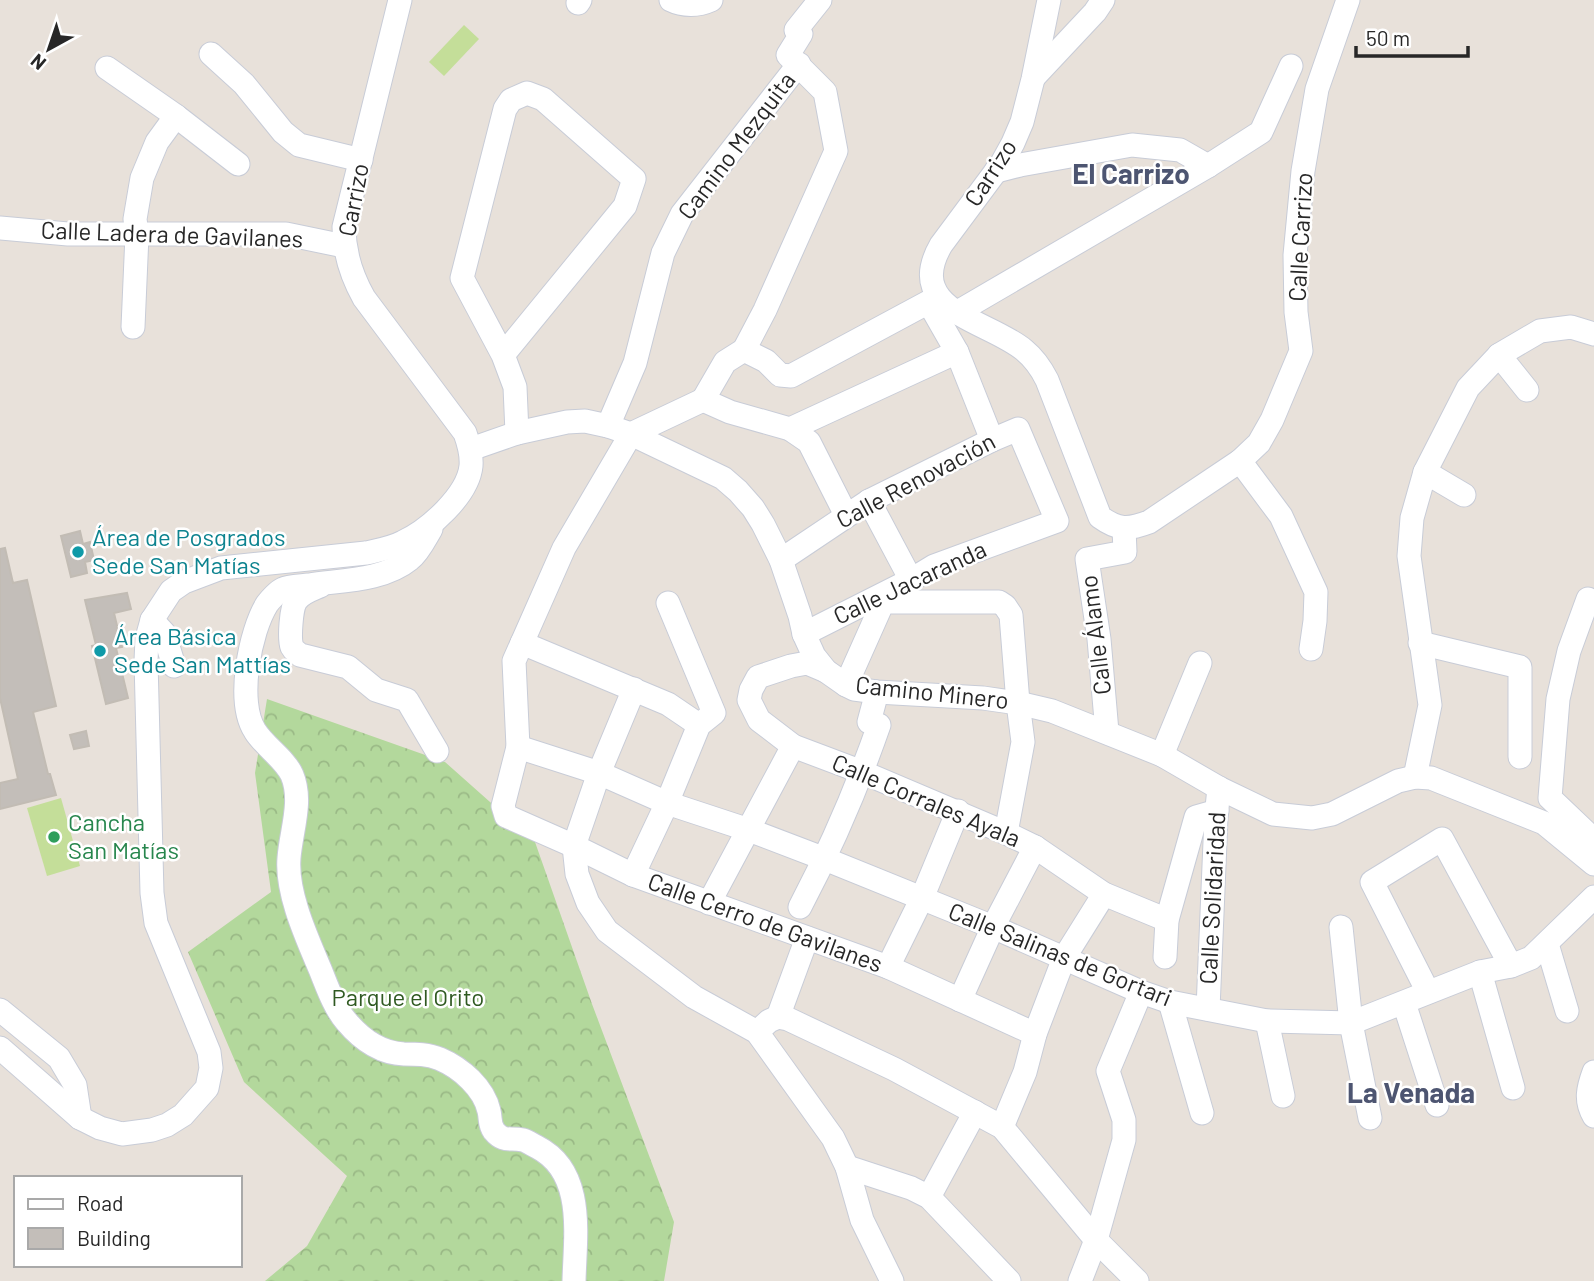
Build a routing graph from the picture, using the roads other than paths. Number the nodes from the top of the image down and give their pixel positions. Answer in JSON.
{"nodes":[{"id":1,"x":400,"y":0,"type":"edge"},
{"id":2,"x":671,"y":0,"type":"edge"},
{"id":3,"x":711,"y":0,"type":"edge"},
{"id":4,"x":820,"y":0,"type":"edge"},
{"id":5,"x":1049,"y":0,"type":"edge"},
{"id":6,"x":1103,"y":0,"type":"edge"},
{"id":7,"x":1348,"y":0,"type":"edge"},
{"id":8,"x":211,"y":54,"type":"dead end"},
{"id":9,"x":799,"y":64,"type":"junction"},
{"id":10,"x":1291,"y":66,"type":"dead end"},
{"id":11,"x":107,"y":68,"type":"dead end"},
{"id":12,"x":1033,"y":79,"type":"junction"},
{"id":13,"x":176,"y":116,"type":"junction"},
{"id":14,"x":361,"y":160,"type":"junction"},
{"id":15,"x":238,"y":164,"type":"dead end"},
{"id":16,"x":1208,"y":166,"type":"junction"},
{"id":17,"x":996,"y":171,"type":"junction"},
{"id":18,"x":0,"y":228,"type":"edge"},
{"id":19,"x":137,"y":235,"type":"junction"},
{"id":20,"x":344,"y":246,"type":"junction"},
{"id":21,"x":933,"y":300,"type":"junction"},
{"id":22,"x":956,"y":313,"type":"junction"},
{"id":23,"x":132,"y":327,"type":"dead end"},
{"id":24,"x":1594,"y":334,"type":"edge"},
{"id":25,"x":744,"y":349,"type":"junction"},
{"id":26,"x":957,"y":352,"type":"junction"},
{"id":27,"x":503,"y":355,"type":"junction"},
{"id":28,"x":1499,"y":355,"type":"junction"},
{"id":29,"x":1527,"y":390,"type":"dead end"},
{"id":30,"x":703,"y":400,"type":"junction"},
{"id":31,"x":608,"y":426,"type":"junction"},
{"id":32,"x":790,"y":429,"type":"junction"},
{"id":33,"x":517,"y":433,"type":"junction"},
{"id":34,"x":631,"y":435,"type":"junction"},
{"id":35,"x":992,"y":440,"type":"junction"},
{"id":36,"x":471,"y":449,"type":"junction"},
{"id":37,"x":1240,"y":461,"type":"junction"},
{"id":38,"x":1425,"y":472,"type":"junction"},
{"id":39,"x":1464,"y":495,"type":"dead end"},
{"id":40,"x":869,"y":501,"type":"junction"},
{"id":41,"x":846,"y":515,"type":"junction"},
{"id":42,"x":438,"y":519,"type":"junction"},
{"id":43,"x":1058,"y":521,"type":"joint"},
{"id":44,"x":1124,"y":528,"type":"junction"},
{"id":45,"x":781,"y":560,"type":"junction"},
{"id":46,"x":911,"y":580,"type":"junction"},
{"id":47,"x":326,"y":583,"type":"junction"},
{"id":48,"x":1588,"y":598,"type":"dead end"},
{"id":49,"x":668,"y":603,"type":"dead end"},
{"id":50,"x":152,"y":620,"type":"junction"},
{"id":51,"x":804,"y":634,"type":"junction"},
{"id":52,"x":522,"y":643,"type":"junction"},
{"id":53,"x":1420,"y":643,"type":"junction"},
{"id":54,"x":1311,"y":649,"type":"dead end"},
{"id":55,"x":1200,"y":663,"type":"dead end"},
{"id":56,"x":174,"y":666,"type":"dead end"},
{"id":57,"x":826,"y":671,"type":"junction"},
{"id":58,"x":846,"y":685,"type":"junction"},
{"id":59,"x":634,"y":689,"type":"junction"},
{"id":60,"x":877,"y":692,"type":"junction"},
{"id":61,"x":1018,"y":703,"type":"junction"},
{"id":62,"x":699,"y":725,"type":"junction"},
{"id":63,"x":1107,"y":732,"type":"junction"},
{"id":64,"x":793,"y":746,"type":"junction"},
{"id":65,"x":517,"y":747,"type":"junction"},
{"id":66,"x":437,"y":751,"type":"dead end"},
{"id":67,"x":1162,"y":755,"type":"junction"},
{"id":68,"x":1521,"y":757,"type":"dead end"},
{"id":69,"x":599,"y":772,"type":"junction"},
{"id":70,"x":862,"y":772,"type":"junction"},
{"id":71,"x":1415,"y":777,"type":"junction"},
{"id":72,"x":1219,"y":788,"type":"junction"},
{"id":73,"x":667,"y":803,"type":"junction"},
{"id":74,"x":957,"y":811,"type":"junction"},
{"id":75,"x":1207,"y":814,"type":"junction"},
{"id":76,"x":749,"y":830,"type":"junction"},
{"id":77,"x":1006,"y":833,"type":"junction"},
{"id":78,"x":1594,"y":840,"type":"edge"},
{"id":79,"x":574,"y":846,"type":"junction"},
{"id":80,"x":1035,"y":847,"type":"junction"},
{"id":81,"x":825,"y":859,"type":"junction"},
{"id":82,"x":1594,"y":864,"type":"edge"},
{"id":83,"x":634,"y":875,"type":"junction"},
{"id":84,"x":1104,"y":894,"type":"junction"},
{"id":85,"x":1594,"y":897,"type":"edge"},
{"id":86,"x":922,"y":898,"type":"junction"},
{"id":87,"x":709,"y":903,"type":"junction"},
{"id":88,"x":800,"y":907,"type":"dead end"},
{"id":89,"x":1167,"y":920,"type":"junction"},
{"id":90,"x":993,"y":927,"type":"junction"},
{"id":91,"x":1342,"y":927,"type":"dead end"},
{"id":92,"x":807,"y":938,"type":"junction"},
{"id":93,"x":1547,"y":944,"type":"junction"},
{"id":94,"x":1165,"y":957,"type":"dead end"},
{"id":95,"x":1064,"y":958,"type":"junction"},
{"id":96,"x":1511,"y":966,"type":"junction"},
{"id":97,"x":888,"y":967,"type":"junction"},
{"id":98,"x":1480,"y":972,"type":"junction"},
{"id":99,"x":1141,"y":992,"type":"junction"},
{"id":100,"x":1428,"y":992,"type":"junction"},
{"id":101,"x":960,"y":1000,"type":"junction"},
{"id":102,"x":1170,"y":1002,"type":"junction"},
{"id":103,"x":1404,"y":1003,"type":"junction"},
{"id":104,"x":1208,"y":1009,"type":"junction"},
{"id":105,"x":0,"y":1010,"type":"edge"},
{"id":106,"x":1567,"y":1011,"type":"dead end"},
{"id":107,"x":778,"y":1017,"type":"junction"},
{"id":108,"x":1267,"y":1021,"type":"junction"},
{"id":109,"x":1351,"y":1023,"type":"junction"},
{"id":110,"x":757,"y":1032,"type":"junction"},
{"id":111,"x":1035,"y":1034,"type":"junction"},
{"id":112,"x":0,"y":1048,"type":"edge"},
{"id":113,"x":1594,"y":1072,"type":"edge"},
{"id":114,"x":1513,"y":1088,"type":"dead end"},
{"id":115,"x":1283,"y":1096,"type":"dead end"},
{"id":116,"x":1437,"y":1105,"type":"dead end"},
{"id":117,"x":975,"y":1112,"type":"junction"},
{"id":118,"x":1202,"y":1113,"type":"dead end"},
{"id":119,"x":1594,"y":1116,"type":"edge"},
{"id":120,"x":80,"y":1118,"type":"junction"},
{"id":121,"x":1370,"y":1118,"type":"dead end"},
{"id":122,"x":1002,"y":1127,"type":"junction"},
{"id":123,"x":847,"y":1167,"type":"junction"},
{"id":124,"x":929,"y":1196,"type":"junction"},
{"id":125,"x":1097,"y":1240,"type":"junction"},
{"id":126,"x":574,"y":1281,"type":"edge"},
{"id":127,"x":892,"y":1281,"type":"edge"},
{"id":128,"x":1009,"y":1281,"type":"edge"},
{"id":129,"x":1080,"y":1281,"type":"edge"},
{"id":130,"x":1137,"y":1281,"type":"edge"}],
"edges":[{"from":1,"to":14,"type":"street","name":"Carrizo"},
{"from":2,"to":3,"type":"street"},
{"from":4,"to":9,"type":"street"},
{"from":5,"to":12,"type":"street","name":"Carrizo"},
{"from":6,"to":12,"type":"street"},
{"from":7,"to":37,"type":"street","name":"Calle Carrizo"},
{"from":8,"to":14,"type":"street"},
{"from":9,"to":25,"type":"street"},
{"from":9,"to":31,"type":"street","name":"Camino Mezquita"},
{"from":10,"to":16,"type":"street"},
{"from":11,"to":13,"type":"street"},
{"from":12,"to":17,"type":"street","name":"Carrizo"},
{"from":13,"to":15,"type":"street"},
{"from":13,"to":19,"type":"street"},
{"from":14,"to":20,"type":"street","name":"Carrizo"},
{"from":16,"to":17,"type":"street"},
{"from":16,"to":22,"type":"street"},
{"from":17,"to":21,"type":"street","name":"Carrizo"},
{"from":18,"to":19,"type":"street","name":"Calle Ladera de Gavilanes"},
{"from":19,"to":20,"type":"street","name":"Calle Ladera de Gavilanes"},
{"from":19,"to":23,"type":"street"},
{"from":20,"to":36,"type":"street","name":"Carrizo"},
{"from":21,"to":22,"type":"street"},
{"from":21,"to":25,"type":"street"},
{"from":21,"to":26,"type":"street"},
{"from":22,"to":44,"type":"street"},
{"from":24,"to":28,"type":"street"},
{"from":25,"to":30,"type":"street"},
{"from":26,"to":32,"type":"street"},
{"from":26,"to":35,"type":"street"},
{"from":27,"to":27,"type":"street"},
{"from":27,"to":33,"type":"street"},
{"from":28,"to":29,"type":"street"},
{"from":28,"to":38,"type":"street"},
{"from":30,"to":32,"type":"street"},
{"from":30,"to":34,"type":"street"},
{"from":31,"to":33,"type":"street","name":"Camino Minero"},
{"from":31,"to":34,"type":"street","name":"Camino Minero"},
{"from":32,"to":41,"type":"street"},
{"from":33,"to":36,"type":"street","name":"Camino Minero"},
{"from":34,"to":45,"type":"street","name":"Camino Minero"},
{"from":34,"to":52,"type":"street"},
{"from":35,"to":40,"type":"street","name":"Calle Renovación"},
{"from":35,"to":43,"type":"street","name":"Calle Renovación"},
{"from":36,"to":42,"type":"street"},
{"from":37,"to":44,"type":"street","name":"Calle Carrizo"},
{"from":37,"to":54,"type":"street"},
{"from":38,"to":39,"type":"street"},
{"from":38,"to":53,"type":"street"},
{"from":40,"to":41,"type":"street","name":"Calle Renovación"},
{"from":40,"to":46,"type":"street"},
{"from":41,"to":45,"type":"street","name":"Calle Renovación"},
{"from":42,"to":47,"type":"street"},
{"from":42,"to":50,"type":"street"},
{"from":43,"to":46,"type":"street","name":"Calle Jacaranda"},
{"from":44,"to":63,"type":"street","name":"Calle Álamo"},
{"from":45,"to":51,"type":"street","name":"Camino Minero"},
{"from":46,"to":51,"type":"street","name":"Calle Jacaranda"},
{"from":47,"to":66,"type":"street"},
{"from":47,"to":126,"type":"street"},
{"from":48,"to":78,"type":"street"},
{"from":49,"to":62,"type":"street"},
{"from":50,"to":56,"type":"street"},
{"from":50,"to":120,"type":"street"},
{"from":51,"to":57,"type":"street","name":"Camino Minero"},
{"from":52,"to":59,"type":"street"},
{"from":52,"to":65,"type":"street"},
{"from":53,"to":68,"type":"street"},
{"from":53,"to":71,"type":"street"},
{"from":55,"to":67,"type":"street"},
{"from":57,"to":58,"type":"street","name":"Camino Minero"},
{"from":57,"to":64,"type":"street","name":"Calle Corrales Ayala"},
{"from":58,"to":60,"type":"street","name":"Camino Minero"},
{"from":58,"to":61,"type":"street","name":"Calle Jacaranda"},
{"from":59,"to":62,"type":"street"},
{"from":59,"to":69,"type":"street"},
{"from":60,"to":61,"type":"street","name":"Camino Minero"},
{"from":60,"to":70,"type":"street"},
{"from":61,"to":63,"type":"street","name":"Camino Minero"},
{"from":61,"to":77,"type":"street"},
{"from":62,"to":73,"type":"street"},
{"from":63,"to":67,"type":"street","name":"Camino Minero"},
{"from":64,"to":70,"type":"street","name":"Calle Corrales Ayala"},
{"from":64,"to":76,"type":"street"},
{"from":65,"to":69,"type":"street","name":"Calle Salinas de Gortari"},
{"from":65,"to":79,"type":"street","name":"Calle Cerro de Gavilanes"},
{"from":67,"to":72,"type":"street","name":"Camino Minero"},
{"from":69,"to":73,"type":"street","name":"Calle Salinas de Gortari"},
{"from":69,"to":79,"type":"street"},
{"from":70,"to":74,"type":"street","name":"Calle Corrales Ayala"},
{"from":70,"to":81,"type":"street"},
{"from":71,"to":72,"type":"street","name":"Camino Minero"},
{"from":71,"to":82,"type":"street"},
{"from":72,"to":75,"type":"street","name":"Calle Solidaridad"},
{"from":73,"to":76,"type":"street","name":"Calle Salinas de Gortari"},
{"from":73,"to":83,"type":"street"},
{"from":74,"to":77,"type":"street","name":"Calle Corrales Ayala"},
{"from":74,"to":86,"type":"street"},
{"from":75,"to":89,"type":"street"},
{"from":75,"to":104,"type":"street","name":"Calle Solidaridad"},
{"from":76,"to":81,"type":"street","name":"Calle Salinas de Gortari"},
{"from":76,"to":87,"type":"street"},
{"from":77,"to":80,"type":"street","name":"Calle Corrales Ayala"},
{"from":79,"to":83,"type":"street","name":"Calle Cerro de Gavilanes"},
{"from":79,"to":110,"type":"street"},
{"from":80,"to":84,"type":"street","name":"Calle Corrales Ayala"},
{"from":80,"to":90,"type":"street"},
{"from":81,"to":86,"type":"street","name":"Calle Salinas de Gortari"},
{"from":81,"to":88,"type":"street"},
{"from":83,"to":87,"type":"street","name":"Calle Cerro de Gavilanes"},
{"from":84,"to":89,"type":"street","name":"Calle Corrales Ayala"},
{"from":84,"to":95,"type":"street"},
{"from":85,"to":93,"type":"street","name":"Calle Salinas de Gortari"},
{"from":86,"to":90,"type":"street","name":"Calle Salinas de Gortari"},
{"from":86,"to":97,"type":"street"},
{"from":87,"to":92,"type":"street","name":"Calle Cerro de Gavilanes"},
{"from":89,"to":94,"type":"street"},
{"from":90,"to":95,"type":"street","name":"Calle Salinas de Gortari"},
{"from":90,"to":101,"type":"street"},
{"from":91,"to":109,"type":"street"},
{"from":92,"to":97,"type":"street","name":"Calle Cerro de Gavilanes"},
{"from":92,"to":107,"type":"street"},
{"from":93,"to":96,"type":"street","name":"Calle Salinas de Gortari"},
{"from":93,"to":106,"type":"street"},
{"from":95,"to":99,"type":"street","name":"Calle Salinas de Gortari"},
{"from":95,"to":111,"type":"street"},
{"from":96,"to":98,"type":"street","name":"Calle Salinas de Gortari"},
{"from":96,"to":100,"type":"street"},
{"from":97,"to":101,"type":"street","name":"Calle Cerro de Gavilanes"},
{"from":98,"to":100,"type":"street","name":"Calle Salinas de Gortari"},
{"from":98,"to":114,"type":"street"},
{"from":99,"to":102,"type":"street","name":"Calle Salinas de Gortari"},
{"from":99,"to":125,"type":"street"},
{"from":100,"to":103,"type":"street","name":"Calle Salinas de Gortari"},
{"from":101,"to":111,"type":"street","name":"Calle Cerro de Gavilanes"},
{"from":102,"to":104,"type":"street","name":"Calle Salinas de Gortari"},
{"from":102,"to":118,"type":"street"},
{"from":103,"to":109,"type":"street","name":"Calle Salinas de Gortari"},
{"from":103,"to":116,"type":"street"},
{"from":104,"to":108,"type":"street","name":"Calle Salinas de Gortari"},
{"from":105,"to":120,"type":"street"},
{"from":107,"to":110,"type":"street"},
{"from":107,"to":117,"type":"street"},
{"from":108,"to":109,"type":"street","name":"Calle Salinas de Gortari"},
{"from":108,"to":115,"type":"street"},
{"from":109,"to":121,"type":"street"},
{"from":110,"to":123,"type":"street"},
{"from":111,"to":122,"type":"street"},
{"from":112,"to":120,"type":"street"},
{"from":113,"to":119,"type":"street"},
{"from":117,"to":122,"type":"street"},
{"from":117,"to":124,"type":"street"},
{"from":122,"to":125,"type":"street"},
{"from":123,"to":124,"type":"street"},
{"from":123,"to":127,"type":"street"},
{"from":124,"to":128,"type":"street"},
{"from":125,"to":129,"type":"street"},
{"from":125,"to":130,"type":"street"}]}
